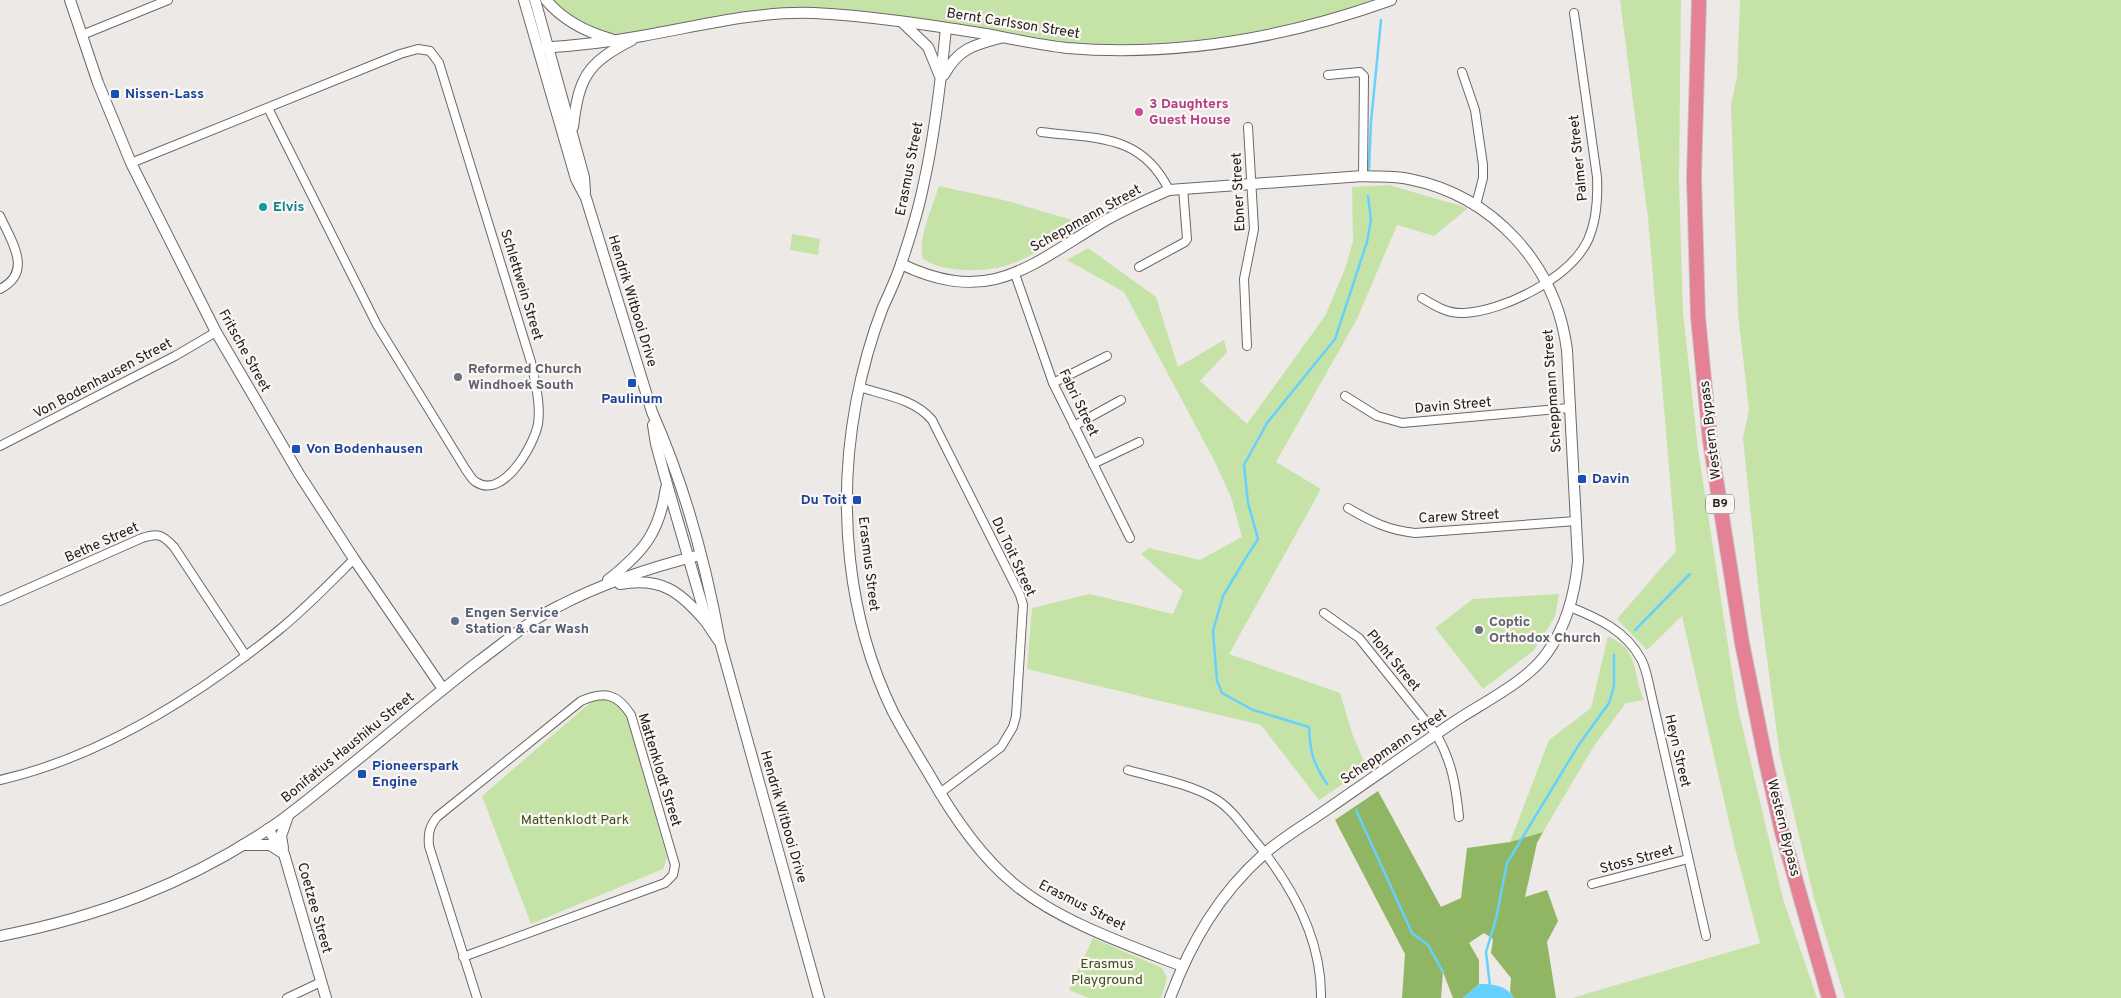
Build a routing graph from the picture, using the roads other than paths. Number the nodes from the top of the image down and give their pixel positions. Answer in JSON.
{"nodes":[{"id":1,"x":70,"y":0,"type":"edge"},
{"id":2,"x":168,"y":0,"type":"edge"},
{"id":3,"x":524,"y":0,"type":"edge"},
{"id":4,"x":534,"y":0,"type":"edge"},
{"id":5,"x":546,"y":0,"type":"edge"},
{"id":6,"x":1391,"y":0,"type":"edge"},
{"id":7,"x":1699,"y":0,"type":"edge"},
{"id":8,"x":1574,"y":13,"type":"dead end"},
{"id":9,"x":902,"y":21,"type":"junction"},
{"id":10,"x":946,"y":28,"type":"junction"},
{"id":11,"x":82,"y":36,"type":"junction"},
{"id":12,"x":640,"y":36,"type":"junction"},
{"id":13,"x":1004,"y":37,"type":"junction"},
{"id":14,"x":614,"y":40,"type":"junction"},
{"id":15,"x":544,"y":48,"type":"junction"},
{"id":16,"x":1462,"y":72,"type":"dead end"},
{"id":17,"x":1328,"y":76,"type":"dead end"},
{"id":18,"x":941,"y":80,"type":"junction"},
{"id":19,"x":268,"y":108,"type":"junction"},
{"id":20,"x":1248,"y":127,"type":"dead end"},
{"id":21,"x":572,"y":132,"type":"junction"},
{"id":22,"x":1041,"y":132,"type":"dead end"},
{"id":23,"x":131,"y":163,"type":"junction"},
{"id":24,"x":1363,"y":176,"type":"junction"},
{"id":25,"x":1251,"y":183,"type":"junction"},
{"id":26,"x":1183,"y":188,"type":"junction"},
{"id":27,"x":1169,"y":190,"type":"junction"},
{"id":28,"x":586,"y":198,"type":"junction"},
{"id":29,"x":1476,"y":205,"type":"junction"},
{"id":30,"x":0,"y":216,"type":"edge"},
{"id":31,"x":901,"y":264,"type":"junction"},
{"id":32,"x":1139,"y":267,"type":"dead end"},
{"id":33,"x":1015,"y":274,"type":"junction"},
{"id":34,"x":1548,"y":283,"type":"junction"},
{"id":35,"x":0,"y":289,"type":"edge"},
{"id":36,"x":1422,"y":298,"type":"dead end"},
{"id":37,"x":216,"y":332,"type":"junction"},
{"id":38,"x":1247,"y":346,"type":"dead end"},
{"id":39,"x":1107,"y":356,"type":"dead end"},
{"id":40,"x":1053,"y":383,"type":"junction"},
{"id":41,"x":859,"y":387,"type":"junction"},
{"id":42,"x":1345,"y":396,"type":"dead end"},
{"id":43,"x":1121,"y":400,"type":"dead end"},
{"id":44,"x":1569,"y":408,"type":"junction"},
{"id":45,"x":652,"y":412,"type":"junction"},
{"id":46,"x":1074,"y":426,"type":"junction"},
{"id":47,"x":1139,"y":442,"type":"dead end"},
{"id":48,"x":0,"y":446,"type":"edge"},
{"id":49,"x":1093,"y":464,"type":"junction"},
{"id":50,"x":667,"y":484,"type":"junction"},
{"id":51,"x":1348,"y":508,"type":"dead end"},
{"id":52,"x":1576,"y":521,"type":"junction"},
{"id":53,"x":1130,"y":538,"type":"dead end"},
{"id":54,"x":695,"y":556,"type":"junction"},
{"id":55,"x":354,"y":560,"type":"junction"},
{"id":56,"x":600,"y":587,"type":"junction"},
{"id":57,"x":0,"y":601,"type":"edge"},
{"id":58,"x":1570,"y":607,"type":"junction"},
{"id":59,"x":1324,"y":612,"type":"dead end"},
{"id":60,"x":708,"y":625,"type":"junction"},
{"id":61,"x":720,"y":642,"type":"junction"},
{"id":62,"x":246,"y":656,"type":"junction"},
{"id":63,"x":443,"y":689,"type":"junction"},
{"id":64,"x":1436,"y":734,"type":"junction"},
{"id":65,"x":1128,"y":770,"type":"dead end"},
{"id":66,"x":0,"y":780,"type":"edge"},
{"id":67,"x":940,"y":793,"type":"junction"},
{"id":68,"x":288,"y":816,"type":"junction"},
{"id":69,"x":1459,"y":817,"type":"dead end"},
{"id":70,"x":268,"y":829,"type":"junction"},
{"id":71,"x":241,"y":846,"type":"junction"},
{"id":72,"x":1265,"y":852,"type":"junction"},
{"id":73,"x":284,"y":854,"type":"junction"},
{"id":74,"x":1688,"y":859,"type":"junction"},
{"id":75,"x":1592,"y":884,"type":"dead end"},
{"id":76,"x":0,"y":936,"type":"edge"},
{"id":77,"x":1706,"y":936,"type":"dead end"},
{"id":78,"x":463,"y":957,"type":"junction"},
{"id":79,"x":1182,"y":966,"type":"junction"},
{"id":80,"x":321,"y":982,"type":"junction"},
{"id":81,"x":287,"y":998,"type":"edge"},
{"id":82,"x":326,"y":998,"type":"edge"},
{"id":83,"x":477,"y":998,"type":"edge"},
{"id":84,"x":819,"y":998,"type":"edge"},
{"id":85,"x":1170,"y":998,"type":"edge"},
{"id":86,"x":1321,"y":998,"type":"edge"},
{"id":87,"x":1828,"y":998,"type":"edge"}],
"edges":[{"from":1,"to":11,"type":"street","name":"Fritsche Street"},
{"from":2,"to":11,"type":"street"},
{"from":3,"to":15,"type":"street","name":"Hendrik Witbooi Drive"},
{"from":4,"to":15,"type":"street","name":"Hendrik Witbooi Drive"},
{"from":5,"to":14,"type":"street"},
{"from":6,"to":13,"type":"street","name":"Bernt Carlsson Street"},
{"from":7,"to":87,"type":"highway","name":"Western Bypass","number":"B9"},
{"from":8,"to":34,"type":"street","name":"Palmer Street"},
{"from":9,"to":10,"type":"street","name":"Bernt Carlsson Street"},
{"from":9,"to":12,"type":"street","name":"Bernt Carlsson Street"},
{"from":9,"to":18,"type":"street"},
{"from":10,"to":13,"type":"street","name":"Bernt Carlsson Street"},
{"from":10,"to":18,"type":"street","name":"Erasmus Street"},
{"from":11,"to":23,"type":"street","name":"Fritsche Street"},
{"from":12,"to":14,"type":"street","name":"Bernt Carlsson Street"},
{"from":12,"to":21,"type":"street"},
{"from":13,"to":18,"type":"street"},
{"from":14,"to":15,"type":"street","name":"Bernt Carlsson Street"},
{"from":15,"to":21,"type":"street","name":"Hendrik Witbooi Drive"},
{"from":15,"to":28,"type":"street","name":"Hendrik Witbooi Drive"},
{"from":16,"to":29,"type":"street"},
{"from":17,"to":24,"type":"street"},
{"from":18,"to":31,"type":"street","name":"Erasmus Street"},
{"from":19,"to":19,"type":"street","name":"Schlettwein Street"},
{"from":19,"to":23,"type":"street","name":"Schlettwein Street"},
{"from":20,"to":25,"type":"street","name":"Ebner Street"},
{"from":21,"to":28,"type":"street","name":"Hendrik Witbooi Drive"},
{"from":22,"to":27,"type":"street"},
{"from":23,"to":37,"type":"street","name":"Fritsche Street"},
{"from":24,"to":25,"type":"street","name":"Scheppmann Street"},
{"from":24,"to":29,"type":"street","name":"Scheppmann Street"},
{"from":25,"to":26,"type":"street","name":"Scheppmann Street"},
{"from":25,"to":38,"type":"street","name":"Ebner Street"},
{"from":26,"to":27,"type":"street","name":"Scheppmann Street"},
{"from":26,"to":32,"type":"street"},
{"from":27,"to":33,"type":"street","name":"Scheppmann Street"},
{"from":28,"to":45,"type":"street","name":"Hendrik Witbooi Drive"},
{"from":29,"to":34,"type":"street","name":"Scheppmann Street"},
{"from":30,"to":35,"type":"street"},
{"from":31,"to":33,"type":"street","name":"Scheppmann Street"},
{"from":31,"to":41,"type":"street","name":"Erasmus Street"},
{"from":33,"to":40,"type":"street","name":"Fabri Street"},
{"from":34,"to":36,"type":"street","name":"Palmer Street"},
{"from":34,"to":44,"type":"street","name":"Scheppmann Street"},
{"from":37,"to":48,"type":"street","name":"Von Bodenhausen Street"},
{"from":37,"to":55,"type":"street","name":"Fritsche Street"},
{"from":39,"to":40,"type":"street"},
{"from":40,"to":46,"type":"street","name":"Fabri Street"},
{"from":41,"to":67,"type":"street","name":"Erasmus Street"},
{"from":41,"to":67,"type":"street","name":"Du Toit Street"},
{"from":42,"to":44,"type":"street","name":"Davin Street"},
{"from":43,"to":46,"type":"street"},
{"from":44,"to":52,"type":"street","name":"Scheppmann Street"},
{"from":45,"to":50,"type":"street","name":"Hendrik Witbooi Drive"},
{"from":45,"to":54,"type":"street","name":"Hendrik Witbooi Drive"},
{"from":46,"to":49,"type":"street","name":"Fabri Street"},
{"from":47,"to":49,"type":"street"},
{"from":49,"to":53,"type":"street","name":"Fabri Street"},
{"from":50,"to":54,"type":"street","name":"Hendrik Witbooi Drive"},
{"from":50,"to":56,"type":"street"},
{"from":51,"to":52,"type":"street","name":"Carew Street"},
{"from":52,"to":58,"type":"street","name":"Scheppmann Street"},
{"from":54,"to":56,"type":"street","name":"Bonifatius Haushiku Street"},
{"from":54,"to":60,"type":"street","name":"Hendrik Witbooi Drive"},
{"from":54,"to":61,"type":"street","name":"Hendrik Witbooi Drive"},
{"from":55,"to":62,"type":"street"},
{"from":55,"to":63,"type":"street","name":"Fritsche Street"},
{"from":56,"to":60,"type":"street"},
{"from":56,"to":63,"type":"street","name":"Bonifatius Haushiku Street"},
{"from":57,"to":62,"type":"street","name":"Bethe Street"},
{"from":58,"to":64,"type":"street","name":"Scheppmann Street"},
{"from":58,"to":74,"type":"street","name":"Heyn Street"},
{"from":59,"to":64,"type":"street","name":"Ploht Street"},
{"from":60,"to":61,"type":"street","name":"Hendrik Witbooi Drive"},
{"from":61,"to":84,"type":"street","name":"Hendrik Witbooi Drive"},
{"from":62,"to":66,"type":"street"},
{"from":63,"to":68,"type":"street","name":"Bonifatius Haushiku Street"},
{"from":64,"to":69,"type":"street","name":"Ploht Street"},
{"from":64,"to":72,"type":"street","name":"Scheppmann Street"},
{"from":65,"to":72,"type":"street"},
{"from":67,"to":79,"type":"street","name":"Erasmus Street"},
{"from":68,"to":70,"type":"street","name":"Bonifatius Haushiku Street"},
{"from":68,"to":73,"type":"street"},
{"from":70,"to":71,"type":"street","name":"Bonifatius Haushiku Street"},
{"from":70,"to":73,"type":"street","name":"Coetzee Street"},
{"from":71,"to":73,"type":"street"},
{"from":71,"to":76,"type":"street","name":"Bonifatius Haushiku Street"},
{"from":72,"to":79,"type":"street","name":"Scheppmann Street"},
{"from":72,"to":86,"type":"street"},
{"from":73,"to":80,"type":"street","name":"Coetzee Street"},
{"from":74,"to":75,"type":"street","name":"Stoss Street"},
{"from":74,"to":77,"type":"street","name":"Heyn Street"},
{"from":78,"to":78,"type":"street","name":"Mattenklodt Street"},
{"from":78,"to":83,"type":"street","name":"Mattenklodt Street"},
{"from":79,"to":85,"type":"street","name":"Scheppmann Street"},
{"from":80,"to":81,"type":"street"},
{"from":80,"to":82,"type":"street","name":"Coetzee Street"}]}
